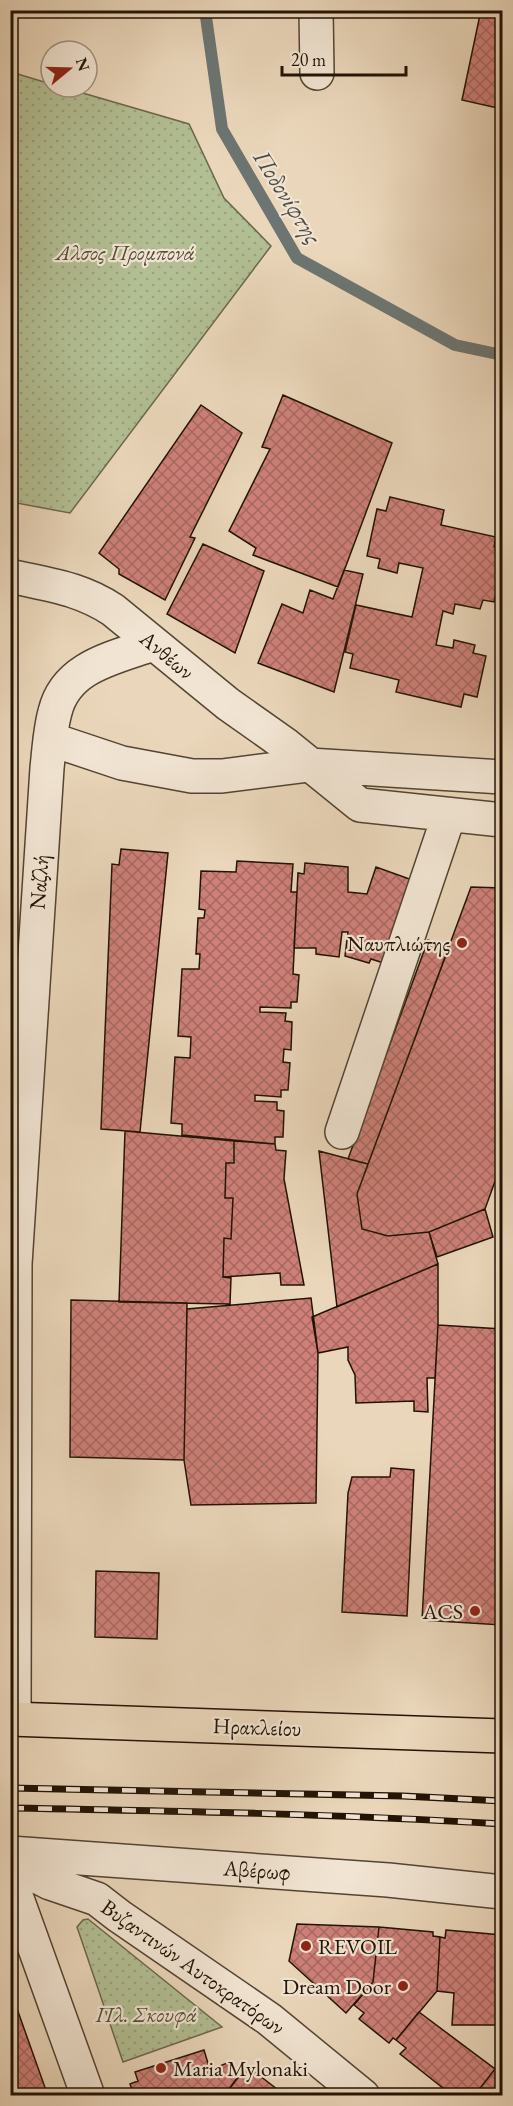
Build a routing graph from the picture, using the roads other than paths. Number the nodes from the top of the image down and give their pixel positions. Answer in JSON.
{"nodes":[{"id":1,"x":316,"y":10,"type":"edge"},
{"id":2,"x":317,"y":73,"type":"dead end"},
{"id":3,"x":10,"y":576,"type":"edge"},
{"id":4,"x":153,"y":644,"type":"junction"},
{"id":5,"x":50,"y":739,"type":"junction"},
{"id":6,"x":309,"y":765,"type":"junction"},
{"id":7,"x":502,"y":777,"type":"edge"},
{"id":8,"x":449,"y":815,"type":"junction"},
{"id":9,"x":502,"y":820,"type":"edge"},
{"id":10,"x":342,"y":1132,"type":"dead end"},
{"id":11,"x":12,"y":1719,"type":"edge"},
{"id":12,"x":502,"y":1736,"type":"edge"},
{"id":13,"x":10,"y":1853,"type":"edge"},
{"id":14,"x":10,"y":1859,"type":"edge"},
{"id":15,"x":10,"y":1878,"type":"edge"},
{"id":16,"x":502,"y":1892,"type":"edge"},
{"id":17,"x":88,"y":2096,"type":"edge"},
{"id":18,"x":363,"y":2096,"type":"edge"}],
"edges":[{"from":1,"to":2,"type":"street"},
{"from":3,"to":4,"type":"street","name":"Ανθέων"},
{"from":4,"to":5,"type":"street","name":"Ναζλή"},
{"from":4,"to":6,"type":"street","name":"Ανθέων"},
{"from":5,"to":6,"type":"street"},
{"from":5,"to":11,"type":"street","name":"Ναζλή"},
{"from":6,"to":7,"type":"street"},
{"from":6,"to":8,"type":"street","name":"Ανθέων"},
{"from":8,"to":9,"type":"street","name":"Ανθέων"},
{"from":8,"to":10,"type":"street"},
{"from":11,"to":12,"type":"main road","name":"Ηρακλείου"},
{"from":13,"to":16,"type":"street","name":"Αβέρωφ"},
{"from":14,"to":18,"type":"street","name":"Βυζαντινών Αυτοκρατόρων"},
{"from":15,"to":17,"type":"street"}]}
